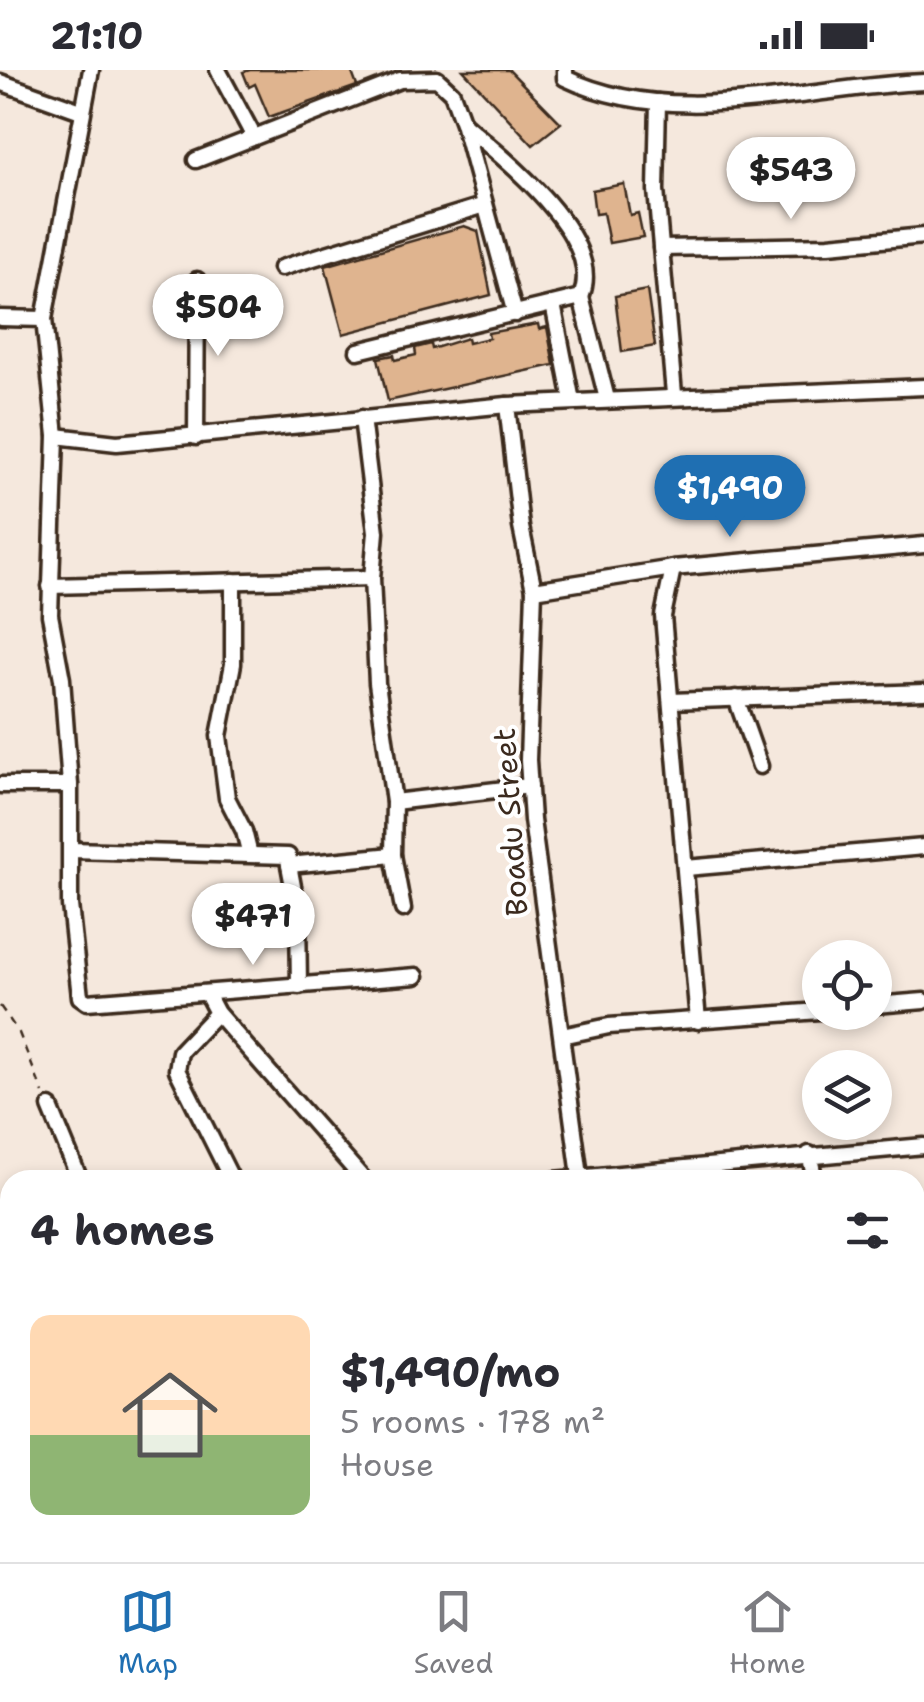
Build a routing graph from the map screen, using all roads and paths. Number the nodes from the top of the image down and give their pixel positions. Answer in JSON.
{"nodes":[{"id":1,"x":91,"y":70,"type":"edge"},
{"id":2,"x":218,"y":70,"type":"edge"},
{"id":3,"x":565,"y":70,"type":"edge"},
{"id":4,"x":396,"y":75,"type":"edge"},
{"id":5,"x":881,"y":77,"type":"edge"},
{"id":6,"x":0,"y":82,"type":"edge"},
{"id":7,"x":924,"y":82,"type":"edge"},
{"id":8,"x":658,"y":102,"type":"junction"},
{"id":9,"x":80,"y":111,"type":"junction"},
{"id":10,"x":464,"y":124,"type":"junction"},
{"id":11,"x":254,"y":138,"type":"junction"},
{"id":12,"x":196,"y":160,"type":"dead end"},
{"id":13,"x":485,"y":204,"type":"junction"},
{"id":14,"x":924,"y":236,"type":"edge"},
{"id":15,"x":662,"y":248,"type":"junction"},
{"id":16,"x":281,"y":268,"type":"dead end"},
{"id":17,"x":196,"y":280,"type":"dead end"},
{"id":18,"x":582,"y":297,"type":"junction"},
{"id":19,"x":553,"y":304,"type":"junction"},
{"id":20,"x":515,"y":314,"type":"junction"},
{"id":21,"x":0,"y":318,"type":"edge"},
{"id":22,"x":44,"y":318,"type":"junction"},
{"id":23,"x":358,"y":351,"type":"dead end"},
{"id":24,"x":924,"y":387,"type":"edge"},
{"id":25,"x":674,"y":394,"type":"junction"},
{"id":26,"x":607,"y":398,"type":"junction"},
{"id":27,"x":572,"y":401,"type":"junction"},
{"id":28,"x":508,"y":405,"type":"junction"},
{"id":29,"x":362,"y":418,"type":"junction"},
{"id":30,"x":56,"y":436,"type":"junction"},
{"id":31,"x":196,"y":436,"type":"junction"},
{"id":32,"x":924,"y":544,"type":"edge"},
{"id":33,"x":673,"y":568,"type":"junction"},
{"id":34,"x":372,"y":578,"type":"junction"},
{"id":35,"x":233,"y":581,"type":"junction"},
{"id":36,"x":50,"y":586,"type":"junction"},
{"id":37,"x":534,"y":590,"type":"junction"},
{"id":38,"x":924,"y":692,"type":"edge"},
{"id":39,"x":736,"y":698,"type":"junction"},
{"id":40,"x":671,"y":701,"type":"junction"},
{"id":41,"x":760,"y":766,"type":"dead end"},
{"id":42,"x":70,"y":785,"type":"junction"},
{"id":43,"x":0,"y":786,"type":"edge"},
{"id":44,"x":530,"y":786,"type":"junction"},
{"id":45,"x":394,"y":802,"type":"junction"},
{"id":46,"x":924,"y":848,"type":"edge"},
{"id":47,"x":71,"y":850,"type":"junction"},
{"id":48,"x":248,"y":852,"type":"junction"},
{"id":49,"x":393,"y":855,"type":"junction"},
{"id":50,"x":289,"y":864,"type":"junction"},
{"id":51,"x":686,"y":868,"type":"junction"},
{"id":52,"x":403,"y":909,"type":"dead end"},
{"id":53,"x":416,"y":976,"type":"dead end"},
{"id":54,"x":298,"y":986,"type":"junction"},
{"id":55,"x":207,"y":994,"type":"junction"},
{"id":56,"x":924,"y":1001,"type":"edge"},
{"id":57,"x":892,"y":1004,"type":"edge"},
{"id":58,"x":0,"y":1006,"type":"edge"},
{"id":59,"x":802,"y":1012,"type":"edge"},
{"id":60,"x":217,"y":1013,"type":"junction"},
{"id":61,"x":698,"y":1020,"type":"junction"},
{"id":62,"x":562,"y":1036,"type":"junction"},
{"id":63,"x":50,"y":1107,"type":"joint"},
{"id":64,"x":924,"y":1146,"type":"edge"},
{"id":65,"x":809,"y":1154,"type":"junction"},
{"id":66,"x":76,"y":1170,"type":"edge"},
{"id":67,"x":227,"y":1170,"type":"edge"},
{"id":68,"x":355,"y":1170,"type":"edge"},
{"id":69,"x":579,"y":1170,"type":"edge"},
{"id":70,"x":671,"y":1170,"type":"edge"},
{"id":71,"x":813,"y":1170,"type":"edge"}],
"edges":[{"from":1,"to":9,"type":"street"},
{"from":2,"to":11,"type":"street"},
{"from":3,"to":8,"type":"street"},
{"from":4,"to":10,"type":"street"},
{"from":4,"to":11,"type":"street"},
{"from":5,"to":7,"type":"street"},
{"from":5,"to":8,"type":"street"},
{"from":6,"to":9,"type":"street"},
{"from":8,"to":15,"type":"street"},
{"from":9,"to":22,"type":"street"},
{"from":10,"to":13,"type":"street"},
{"from":10,"to":18,"type":"street"},
{"from":11,"to":12,"type":"street"},
{"from":13,"to":16,"type":"street"},
{"from":13,"to":20,"type":"street"},
{"from":14,"to":15,"type":"street"},
{"from":15,"to":25,"type":"street"},
{"from":17,"to":31,"type":"street"},
{"from":18,"to":19,"type":"street"},
{"from":18,"to":26,"type":"street"},
{"from":19,"to":20,"type":"street"},
{"from":19,"to":27,"type":"street"},
{"from":20,"to":23,"type":"street"},
{"from":21,"to":22,"type":"street"},
{"from":22,"to":30,"type":"street"},
{"from":24,"to":25,"type":"street"},
{"from":25,"to":26,"type":"street"},
{"from":26,"to":27,"type":"street"},
{"from":27,"to":28,"type":"street"},
{"from":28,"to":29,"type":"street"},
{"from":28,"to":37,"type":"street","name":"Boadu Street"},
{"from":29,"to":31,"type":"street"},
{"from":29,"to":34,"type":"street"},
{"from":30,"to":31,"type":"street"},
{"from":30,"to":36,"type":"street"},
{"from":32,"to":33,"type":"street"},
{"from":33,"to":37,"type":"street"},
{"from":33,"to":40,"type":"street"},
{"from":34,"to":35,"type":"street"},
{"from":34,"to":45,"type":"street"},
{"from":35,"to":36,"type":"street"},
{"from":35,"to":48,"type":"street"},
{"from":36,"to":42,"type":"street"},
{"from":37,"to":44,"type":"street","name":"Boadu Street"},
{"from":38,"to":39,"type":"street"},
{"from":39,"to":40,"type":"street"},
{"from":39,"to":41,"type":"street"},
{"from":40,"to":51,"type":"street"},
{"from":42,"to":43,"type":"street"},
{"from":42,"to":47,"type":"street"},
{"from":44,"to":45,"type":"street"},
{"from":44,"to":62,"type":"street","name":"Boadu Street"},
{"from":45,"to":49,"type":"street"},
{"from":46,"to":51,"type":"street"},
{"from":47,"to":48,"type":"street"},
{"from":47,"to":55,"type":"street"},
{"from":48,"to":50,"type":"street"},
{"from":49,"to":50,"type":"street"},
{"from":49,"to":52,"type":"street"},
{"from":50,"to":54,"type":"street"},
{"from":51,"to":61,"type":"street"},
{"from":53,"to":54,"type":"street"},
{"from":54,"to":55,"type":"street"},
{"from":55,"to":60,"type":"street"},
{"from":56,"to":57,"type":"street"},
{"from":58,"to":63,"type":"path"},
{"from":59,"to":61,"type":"street"},
{"from":60,"to":67,"type":"street"},
{"from":60,"to":68,"type":"street"},
{"from":61,"to":62,"type":"street"},
{"from":62,"to":69,"type":"street","name":"Boadu Street"},
{"from":63,"to":66,"type":"street"},
{"from":64,"to":65,"type":"street"},
{"from":65,"to":70,"type":"street"},
{"from":65,"to":71,"type":"street"}]}
